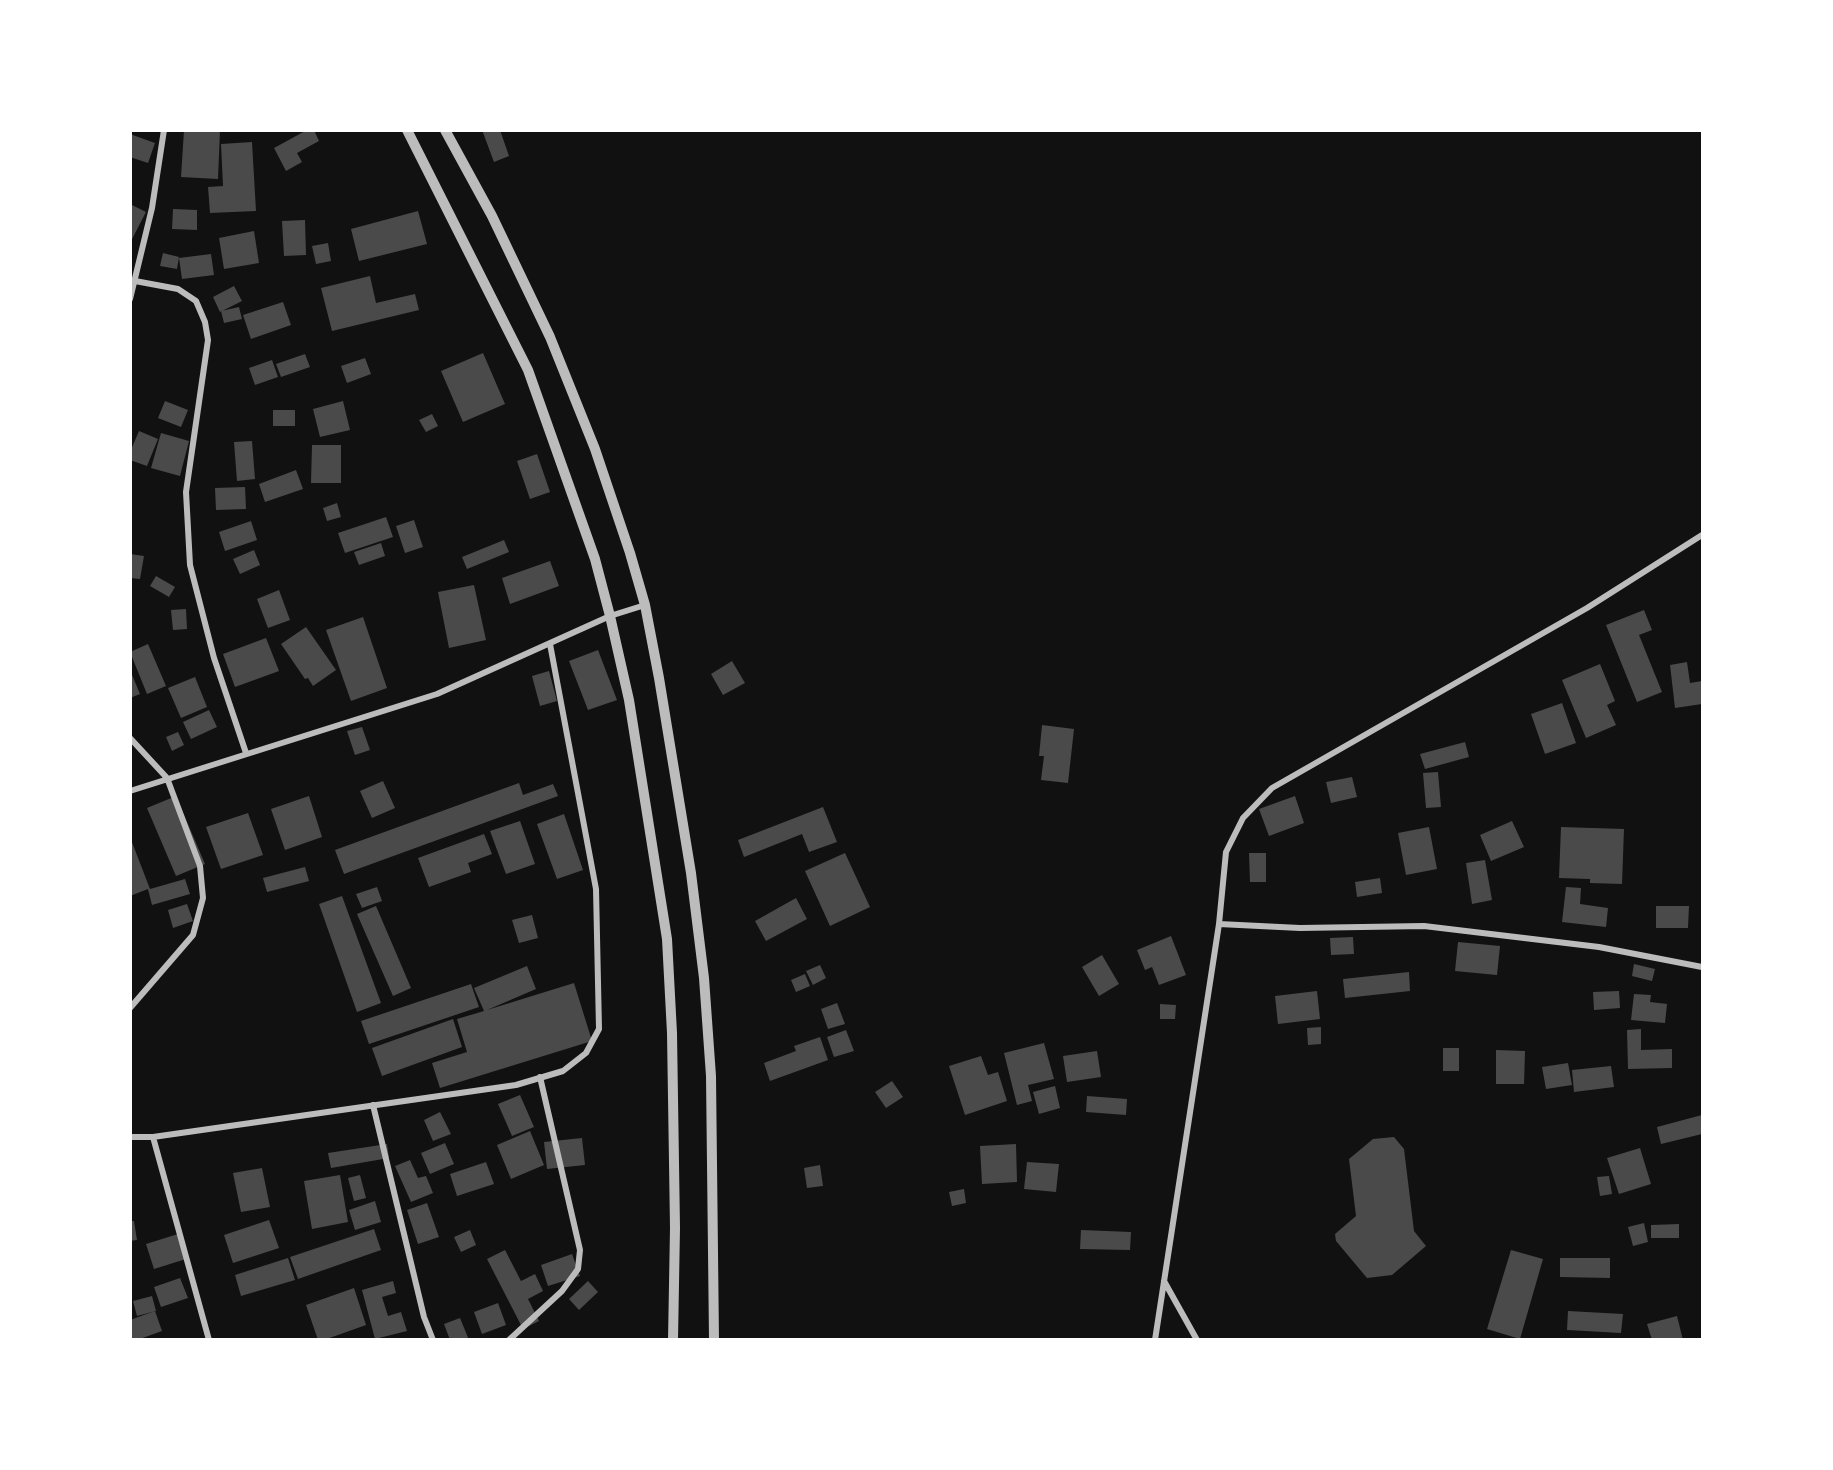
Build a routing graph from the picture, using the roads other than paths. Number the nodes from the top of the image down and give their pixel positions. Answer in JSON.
{"nodes":[{"id":1,"x":164,"y":130,"type":"edge"},
{"id":2,"x":407,"y":130,"type":"edge"},
{"id":3,"x":445,"y":130,"type":"edge"},
{"id":4,"x":135,"y":281,"type":"junction"},
{"id":5,"x":130,"y":299,"type":"edge"},
{"id":6,"x":1702,"y":535,"type":"edge"},
{"id":7,"x":645,"y":605,"type":"junction"},
{"id":8,"x":610,"y":616,"type":"junction"},
{"id":9,"x":550,"y":644,"type":"junction"},
{"id":10,"x":130,"y":738,"type":"edge"},
{"id":11,"x":246,"y":753,"type":"junction"},
{"id":12,"x":167,"y":778,"type":"junction"},
{"id":13,"x":130,"y":791,"type":"edge"},
{"id":14,"x":1218,"y":924,"type":"junction"},
{"id":15,"x":1702,"y":967,"type":"edge"},
{"id":16,"x":130,"y":1008,"type":"edge"},
{"id":17,"x":540,"y":1077,"type":"junction"},
{"id":18,"x":373,"y":1106,"type":"junction"},
{"id":19,"x":130,"y":1137,"type":"edge"},
{"id":20,"x":153,"y":1137,"type":"junction"},
{"id":21,"x":1164,"y":1281,"type":"junction"},
{"id":22,"x":209,"y":1340,"type":"edge"},
{"id":23,"x":433,"y":1340,"type":"edge"},
{"id":24,"x":509,"y":1340,"type":"edge"},
{"id":25,"x":674,"y":1340,"type":"edge"},
{"id":26,"x":714,"y":1340,"type":"edge"},
{"id":27,"x":1155,"y":1340,"type":"edge"},
{"id":28,"x":1197,"y":1340,"type":"edge"}],
"edges":[{"from":1,"to":4,"type":"street"},
{"from":2,"to":8,"type":"street"},
{"from":3,"to":7,"type":"street"},
{"from":4,"to":5,"type":"street"},
{"from":4,"to":11,"type":"street"},
{"from":6,"to":14,"type":"street"},
{"from":7,"to":8,"type":"street"},
{"from":7,"to":26,"type":"street"},
{"from":8,"to":9,"type":"street"},
{"from":8,"to":25,"type":"street"},
{"from":9,"to":11,"type":"street"},
{"from":9,"to":17,"type":"street"},
{"from":10,"to":12,"type":"street"},
{"from":11,"to":12,"type":"street"},
{"from":12,"to":13,"type":"street"},
{"from":12,"to":16,"type":"street"},
{"from":14,"to":15,"type":"street"},
{"from":14,"to":21,"type":"street"},
{"from":17,"to":18,"type":"street"},
{"from":17,"to":24,"type":"street"},
{"from":18,"to":20,"type":"street"},
{"from":18,"to":23,"type":"street"},
{"from":19,"to":20,"type":"street"},
{"from":20,"to":22,"type":"street"},
{"from":21,"to":27,"type":"street"},
{"from":21,"to":28,"type":"street"}]}
